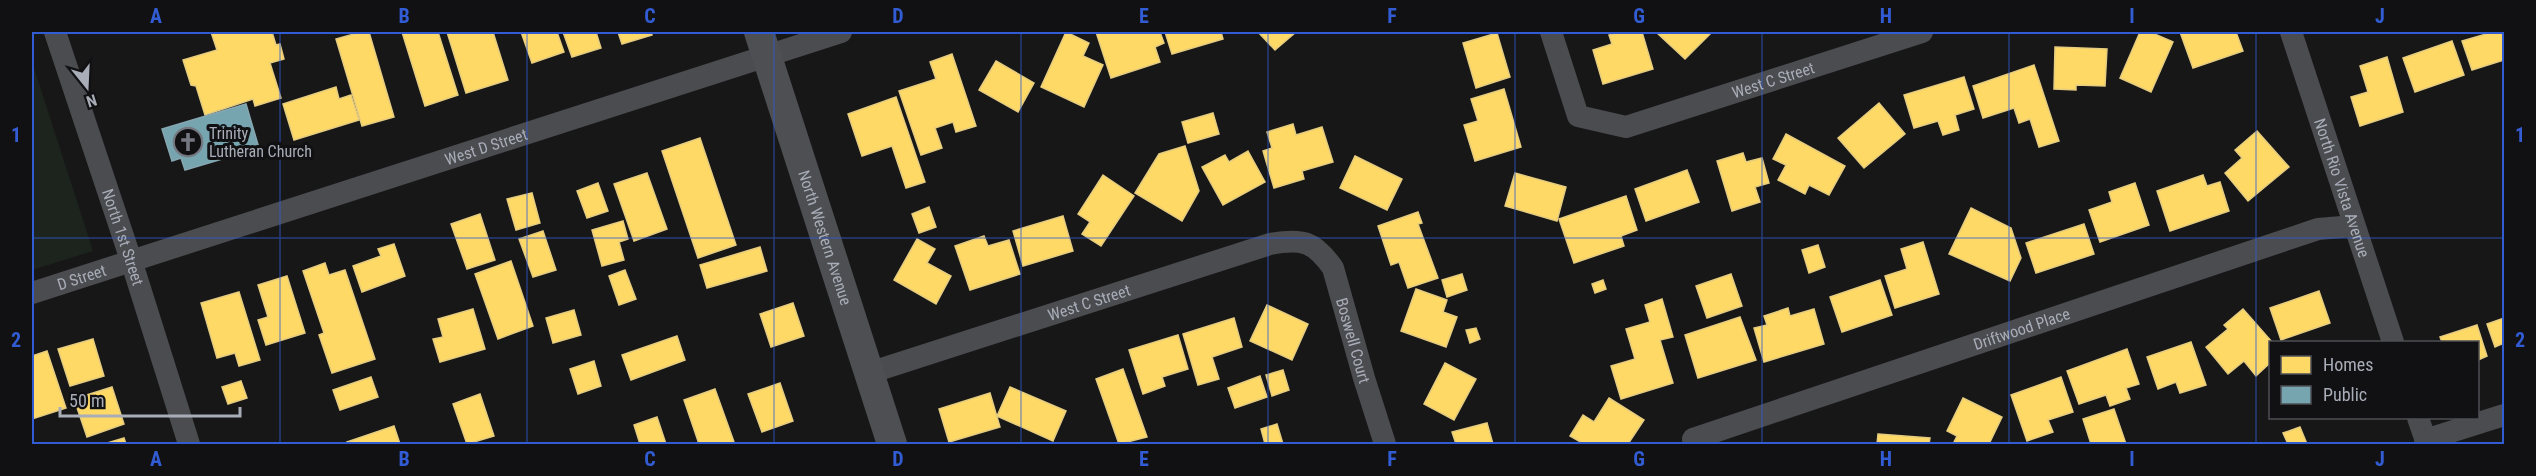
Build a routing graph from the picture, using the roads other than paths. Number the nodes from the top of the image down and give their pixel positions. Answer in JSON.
{"nodes":[{"id":1,"x":55,"y":32,"type":"edge"},
{"id":2,"x":841,"y":32,"type":"edge"},
{"id":3,"x":1551,"y":32,"type":"edge"},
{"id":4,"x":1922,"y":32,"type":"edge"},
{"id":5,"x":2290,"y":32,"type":"edge"},
{"id":6,"x":763,"y":43,"type":"edge"},
{"id":7,"x":2354,"y":226,"type":"junction"},
{"id":8,"x":1311,"y":244,"type":"joint"},
{"id":9,"x":132,"y":260,"type":"junction"},
{"id":10,"x":32,"y":292,"type":"edge"},
{"id":11,"x":2393,"y":341,"type":"edge"},
{"id":12,"x":869,"y":373,"type":"junction"},
{"id":13,"x":2505,"y":415,"type":"edge"},
{"id":14,"x":2419,"y":419,"type":"edge"},
{"id":15,"x":1694,"y":442,"type":"edge"},
{"id":16,"x":2426,"y":442,"type":"edge"},
{"id":17,"x":189,"y":444,"type":"edge"},
{"id":18,"x":892,"y":444,"type":"edge"},
{"id":19,"x":1385,"y":444,"type":"edge"}],
"edges":[{"from":1,"to":9,"type":"street","name":"North 1st Street"},
{"from":2,"to":6,"type":"street","name":"West D Street"},
{"from":3,"to":4,"type":"street","name":"West C Street"},
{"from":5,"to":7,"type":"street","name":"North Rio Vista Avenue"},
{"from":6,"to":9,"type":"street","name":"West D Street"},
{"from":6,"to":12,"type":"main road","name":"North Western Avenue"},
{"from":7,"to":11,"type":"street","name":"North Rio Vista Avenue"},
{"from":7,"to":15,"type":"street","name":"Driftwood Place"},
{"from":8,"to":12,"type":"street","name":"West C Street"},
{"from":8,"to":19,"type":"street","name":"Boswell Court"},
{"from":9,"to":10,"type":"street","name":"D Street"},
{"from":9,"to":17,"type":"street","name":"North 1st Street"},
{"from":12,"to":18,"type":"main road","name":"North Western Avenue"},
{"from":13,"to":16,"type":"street"},
{"from":14,"to":16,"type":"street"}]}
